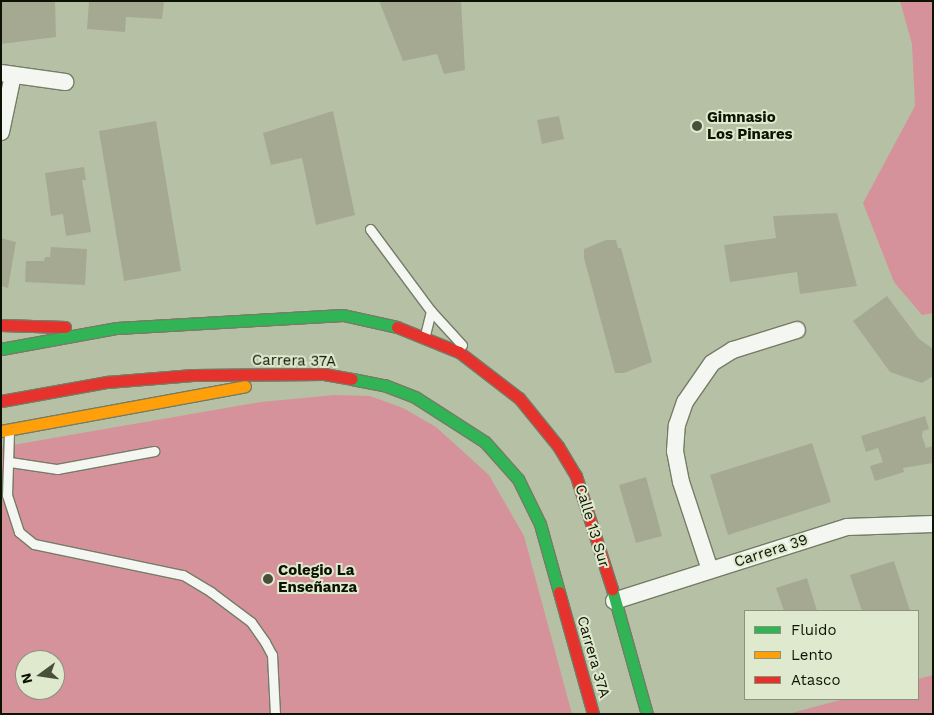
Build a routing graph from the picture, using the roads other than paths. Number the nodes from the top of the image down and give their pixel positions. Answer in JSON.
{"nodes":[{"id":1,"x":7,"y":74,"type":"edge"},
{"id":2,"x":65,"y":82,"type":"dead end"},
{"id":3,"x":1,"y":132,"type":"edge"},
{"id":4,"x":370,"y":229,"type":"dead end"},
{"id":5,"x":431,"y":311,"type":"junction"},
{"id":6,"x":1,"y":325,"type":"edge"},
{"id":7,"x":117,"y":328,"type":"junction"},
{"id":8,"x":797,"y":330,"type":"dead end"},
{"id":9,"x":424,"y":336,"type":"junction"},
{"id":10,"x":1,"y":349,"type":"edge"},
{"id":11,"x":484,"y":369,"type":"junction"},
{"id":12,"x":296,"y":375,"type":"junction"},
{"id":13,"x":1,"y":401,"type":"edge"},
{"id":14,"x":5,"y":430,"type":"edge"},
{"id":15,"x":154,"y":451,"type":"dead end"},
{"id":16,"x":10,"y":462,"type":"junction"},
{"id":17,"x":933,"y":524,"type":"edge"},
{"id":18,"x":710,"y":570,"type":"junction"},
{"id":19,"x":614,"y":601,"type":"junction"},
{"id":20,"x":275,"y":714,"type":"edge"},
{"id":21,"x":594,"y":714,"type":"edge"},
{"id":22,"x":647,"y":714,"type":"edge"}],
"edges":[{"from":1,"to":2,"type":"street"},
{"from":1,"to":3,"type":"street"},
{"from":4,"to":5,"type":"lane"},
{"from":5,"to":9,"type":"lane"},
{"from":5,"to":11,"type":"lane"},
{"from":6,"to":7,"type":"street"},
{"from":7,"to":9,"type":"street"},
{"from":7,"to":10,"type":"street"},
{"from":8,"to":18,"type":"street"},
{"from":9,"to":11,"type":"street"},
{"from":11,"to":19,"type":"street","name":"Calle 13 Sur"},
{"from":12,"to":13,"type":"street","name":"Carrera 37A"},
{"from":12,"to":14,"type":"street"},
{"from":12,"to":21,"type":"street","name":"Carrera 37A"},
{"from":14,"to":16,"type":"lane"},
{"from":15,"to":16,"type":"lane"},
{"from":16,"to":20,"type":"lane"},
{"from":17,"to":18,"type":"street","name":"Carrera 39"},
{"from":18,"to":19,"type":"street","name":"Carrera 39"},
{"from":19,"to":22,"type":"street","name":"Calle 13 Sur"}]}
